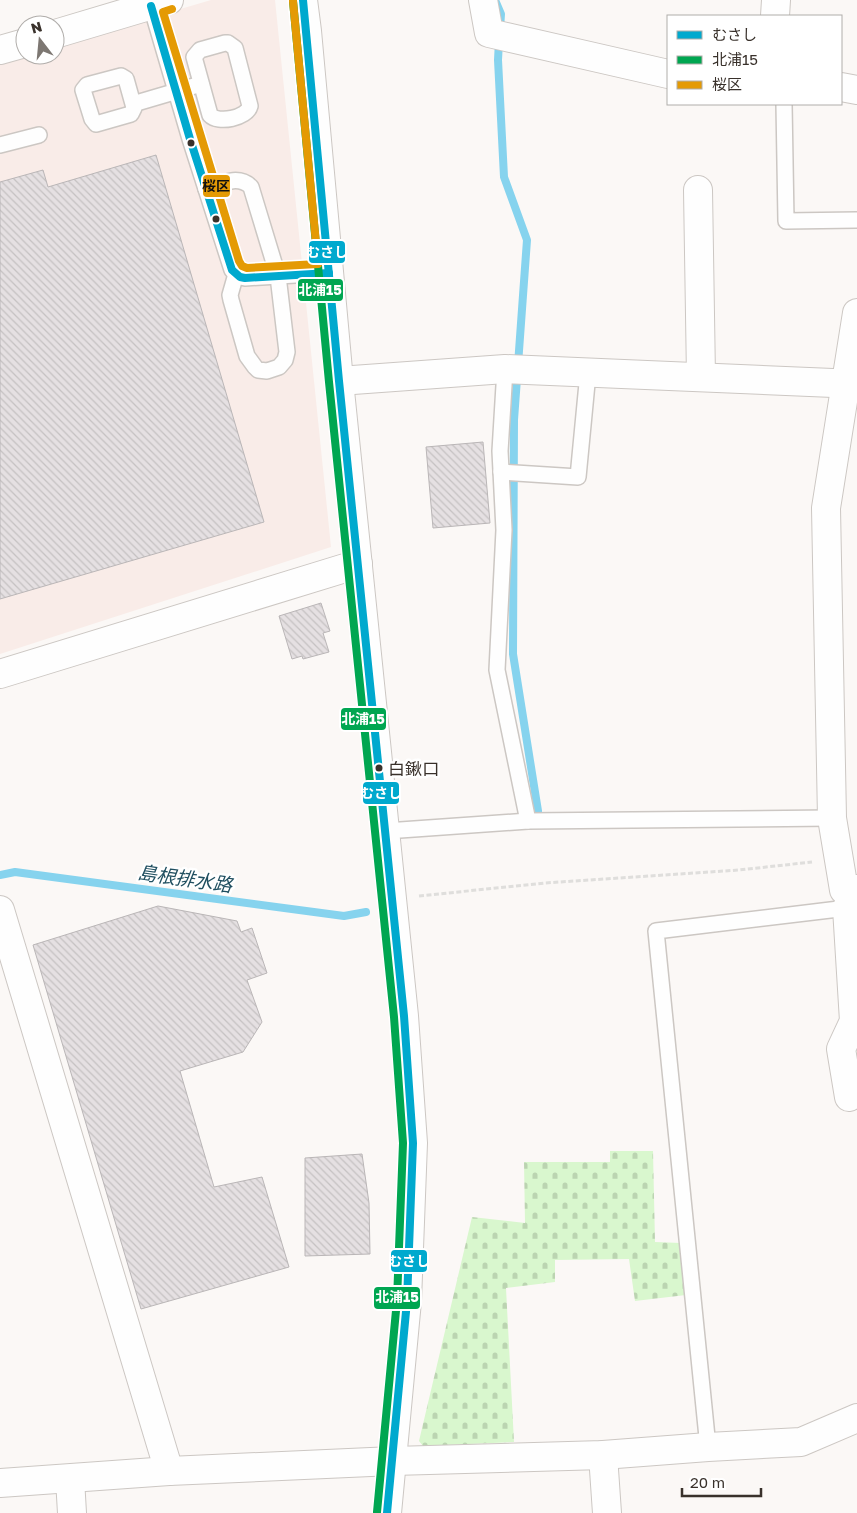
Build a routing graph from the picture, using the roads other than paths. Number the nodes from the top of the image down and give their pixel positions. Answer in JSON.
{"nodes":[{"id":1,"x":302,"y":0,"type":"edge"},
{"id":2,"x":483,"y":0,"type":"edge"},
{"id":3,"x":776,"y":0,"type":"edge"},
{"id":4,"x":160,"y":3,"type":"edge"},
{"id":5,"x":776,"y":15,"type":"edge"},
{"id":6,"x":65,"y":31,"type":"edge"},
{"id":7,"x":15,"y":46,"type":"edge"},
{"id":8,"x":0,"y":50,"type":"edge"},
{"id":9,"x":667,"y":74,"type":"edge"},
{"id":10,"x":201,"y":84,"type":"junction"},
{"id":11,"x":842,"y":87,"type":"edge"},
{"id":12,"x":857,"y":90,"type":"edge"},
{"id":13,"x":176,"y":91,"type":"junction"},
{"id":14,"x":133,"y":104,"type":"dead end"},
{"id":15,"x":784,"y":105,"type":"edge"},
{"id":16,"x":39,"y":134,"type":"dead end"},
{"id":17,"x":0,"y":145,"type":"edge"},
{"id":18,"x":206,"y":189,"type":"junction"},
{"id":19,"x":698,"y":190,"type":"dead end"},
{"id":20,"x":857,"y":220,"type":"edge"},
{"id":21,"x":329,"y":273,"type":"junction"},
{"id":22,"x":236,"y":274,"type":"junction"},
{"id":23,"x":278,"y":276,"type":"junction"},
{"id":24,"x":857,"y":313,"type":"edge"},
{"id":25,"x":505,"y":369,"type":"junction"},
{"id":26,"x":588,"y":373,"type":"junction"},
{"id":27,"x":701,"y":377,"type":"junction"},
{"id":28,"x":339,"y":380,"type":"junction"},
{"id":29,"x":851,"y":384,"type":"edge"},
{"id":30,"x":501,"y":472,"type":"junction"},
{"id":31,"x":358,"y":564,"type":"junction"},
{"id":32,"x":0,"y":674,"type":"edge"},
{"id":33,"x":832,"y":818,"type":"junction"},
{"id":34,"x":528,"y":821,"type":"junction"},
{"id":35,"x":386,"y":831,"type":"junction"},
{"id":36,"x":850,"y":896,"type":"edge"},
{"id":37,"x":0,"y":910,"type":"edge"},
{"id":38,"x":849,"y":1097,"type":"dead end"},
{"id":39,"x":857,"y":1418,"type":"edge"},
{"id":40,"x":708,"y":1446,"type":"junction"},
{"id":41,"x":602,"y":1455,"type":"junction"},
{"id":42,"x":393,"y":1461,"type":"junction"},
{"id":43,"x":169,"y":1471,"type":"junction"},
{"id":44,"x":70,"y":1479,"type":"junction"},
{"id":45,"x":0,"y":1483,"type":"edge"},
{"id":46,"x":72,"y":1513,"type":"edge"},
{"id":47,"x":387,"y":1513,"type":"edge"},
{"id":48,"x":607,"y":1513,"type":"edge"}],
"edges":[{"from":1,"to":21,"type":"street"},
{"from":2,"to":9,"type":"street"},
{"from":3,"to":5,"type":"street"},
{"from":4,"to":6,"type":"street"},
{"from":4,"to":13,"type":"lane"},
{"from":7,"to":8,"type":"street"},
{"from":10,"to":10,"type":"lane"},
{"from":10,"to":13,"type":"lane"},
{"from":11,"to":12,"type":"street"},
{"from":13,"to":14,"type":"lane"},
{"from":13,"to":18,"type":"lane"},
{"from":15,"to":20,"type":"lane"},
{"from":16,"to":17,"type":"lane"},
{"from":18,"to":22,"type":"lane"},
{"from":18,"to":23,"type":"lane"},
{"from":19,"to":27,"type":"street"},
{"from":21,"to":23,"type":"lane"},
{"from":21,"to":28,"type":"street"},
{"from":22,"to":23,"type":"lane"},
{"from":22,"to":23,"type":"lane"},
{"from":24,"to":29,"type":"street"},
{"from":25,"to":26,"type":"street"},
{"from":25,"to":28,"type":"street"},
{"from":25,"to":30,"type":"lane"},
{"from":26,"to":27,"type":"street"},
{"from":26,"to":30,"type":"lane"},
{"from":27,"to":29,"type":"street"},
{"from":28,"to":31,"type":"street"},
{"from":29,"to":33,"type":"street"},
{"from":30,"to":34,"type":"lane"},
{"from":31,"to":32,"type":"street"},
{"from":31,"to":35,"type":"street"},
{"from":33,"to":34,"type":"lane"},
{"from":33,"to":36,"type":"street"},
{"from":34,"to":35,"type":"lane"},
{"from":35,"to":42,"type":"street"},
{"from":36,"to":38,"type":"street"},
{"from":36,"to":40,"type":"lane"},
{"from":37,"to":43,"type":"street"},
{"from":39,"to":40,"type":"street"},
{"from":40,"to":41,"type":"street"},
{"from":41,"to":42,"type":"street"},
{"from":41,"to":48,"type":"street"},
{"from":42,"to":43,"type":"street"},
{"from":42,"to":47,"type":"street"},
{"from":43,"to":44,"type":"street"},
{"from":44,"to":45,"type":"street"},
{"from":44,"to":46,"type":"street"}]}
